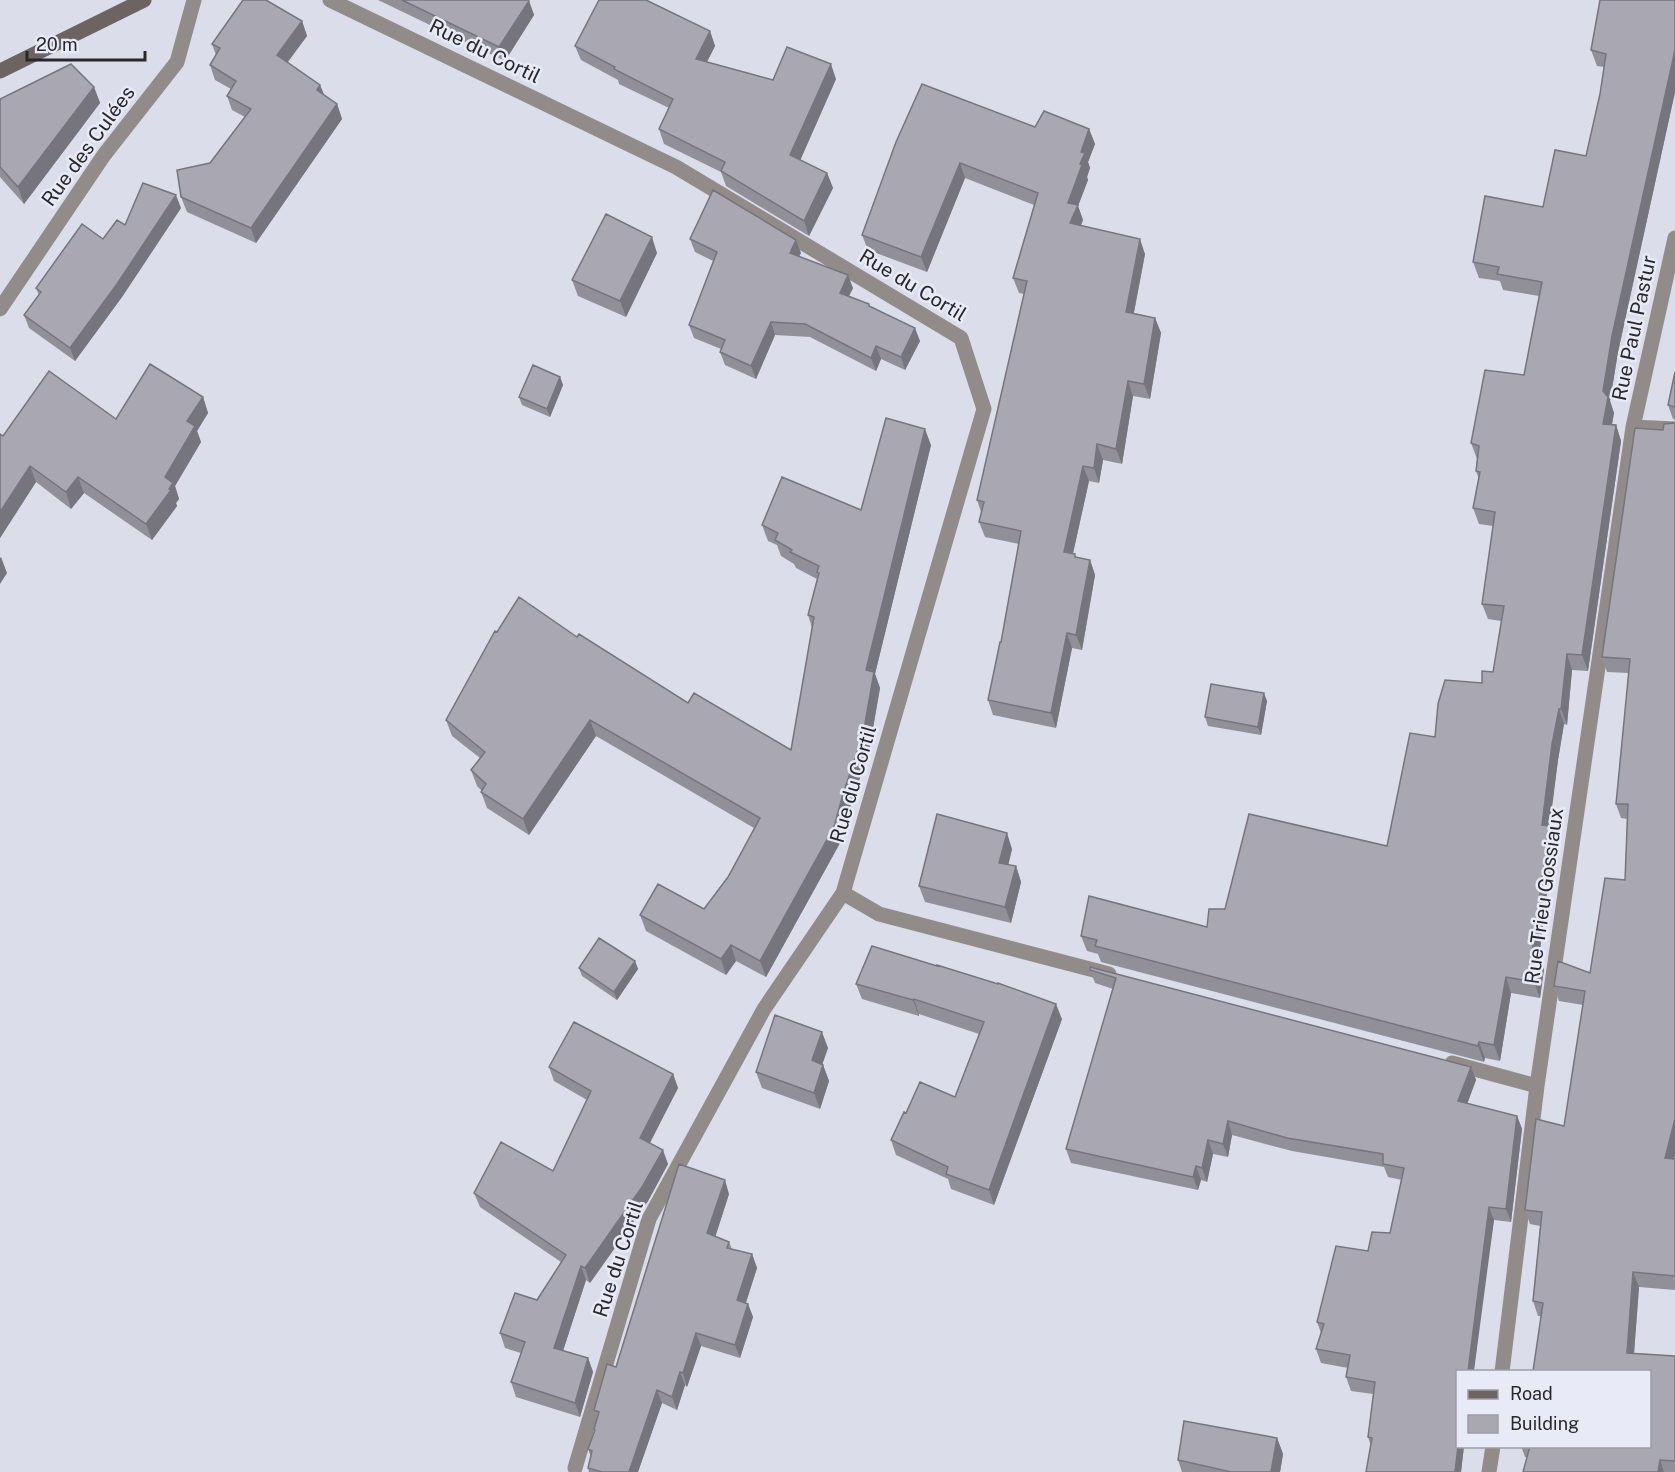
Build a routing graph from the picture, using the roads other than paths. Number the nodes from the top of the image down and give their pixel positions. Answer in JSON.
{"nodes":[{"id":1,"x":144,"y":0,"type":"edge"},
{"id":2,"x":194,"y":0,"type":"edge"},
{"id":3,"x":330,"y":0,"type":"edge"},
{"id":4,"x":0,"y":71,"type":"edge"},
{"id":5,"x":1675,"y":238,"type":"edge"},
{"id":6,"x":0,"y":309,"type":"edge"},
{"id":7,"x":1634,"y":427,"type":"junction"},
{"id":8,"x":1675,"y":429,"type":"edge"},
{"id":9,"x":843,"y":893,"type":"junction"},
{"id":10,"x":1122,"y":977,"type":"edge"},
{"id":11,"x":1434,"y":1059,"type":"edge"},
{"id":12,"x":1537,"y":1086,"type":"junction"},
{"id":13,"x":1502,"y":1370,"type":"edge"},
{"id":14,"x":1492,"y":1448,"type":"edge"},
{"id":15,"x":575,"y":1468,"type":"dead end"},
{"id":16,"x":1489,"y":1472,"type":"edge"}],
"edges":[{"from":1,"to":4,"type":"main road"},
{"from":2,"to":6,"type":"street","name":"Rue des Culées"},
{"from":3,"to":9,"type":"street","name":"Rue du Cortil"},
{"from":5,"to":7,"type":"street","name":"Rue Paul Pastur"},
{"from":7,"to":8,"type":"street"},
{"from":7,"to":12,"type":"street","name":"Rue Trieu Gossiaux"},
{"from":9,"to":10,"type":"street"},
{"from":9,"to":15,"type":"street","name":"Rue du Cortil"},
{"from":11,"to":12,"type":"street"},
{"from":12,"to":13,"type":"street","name":"Rue Trieu Gossiaux"},
{"from":14,"to":16,"type":"street"}]}
